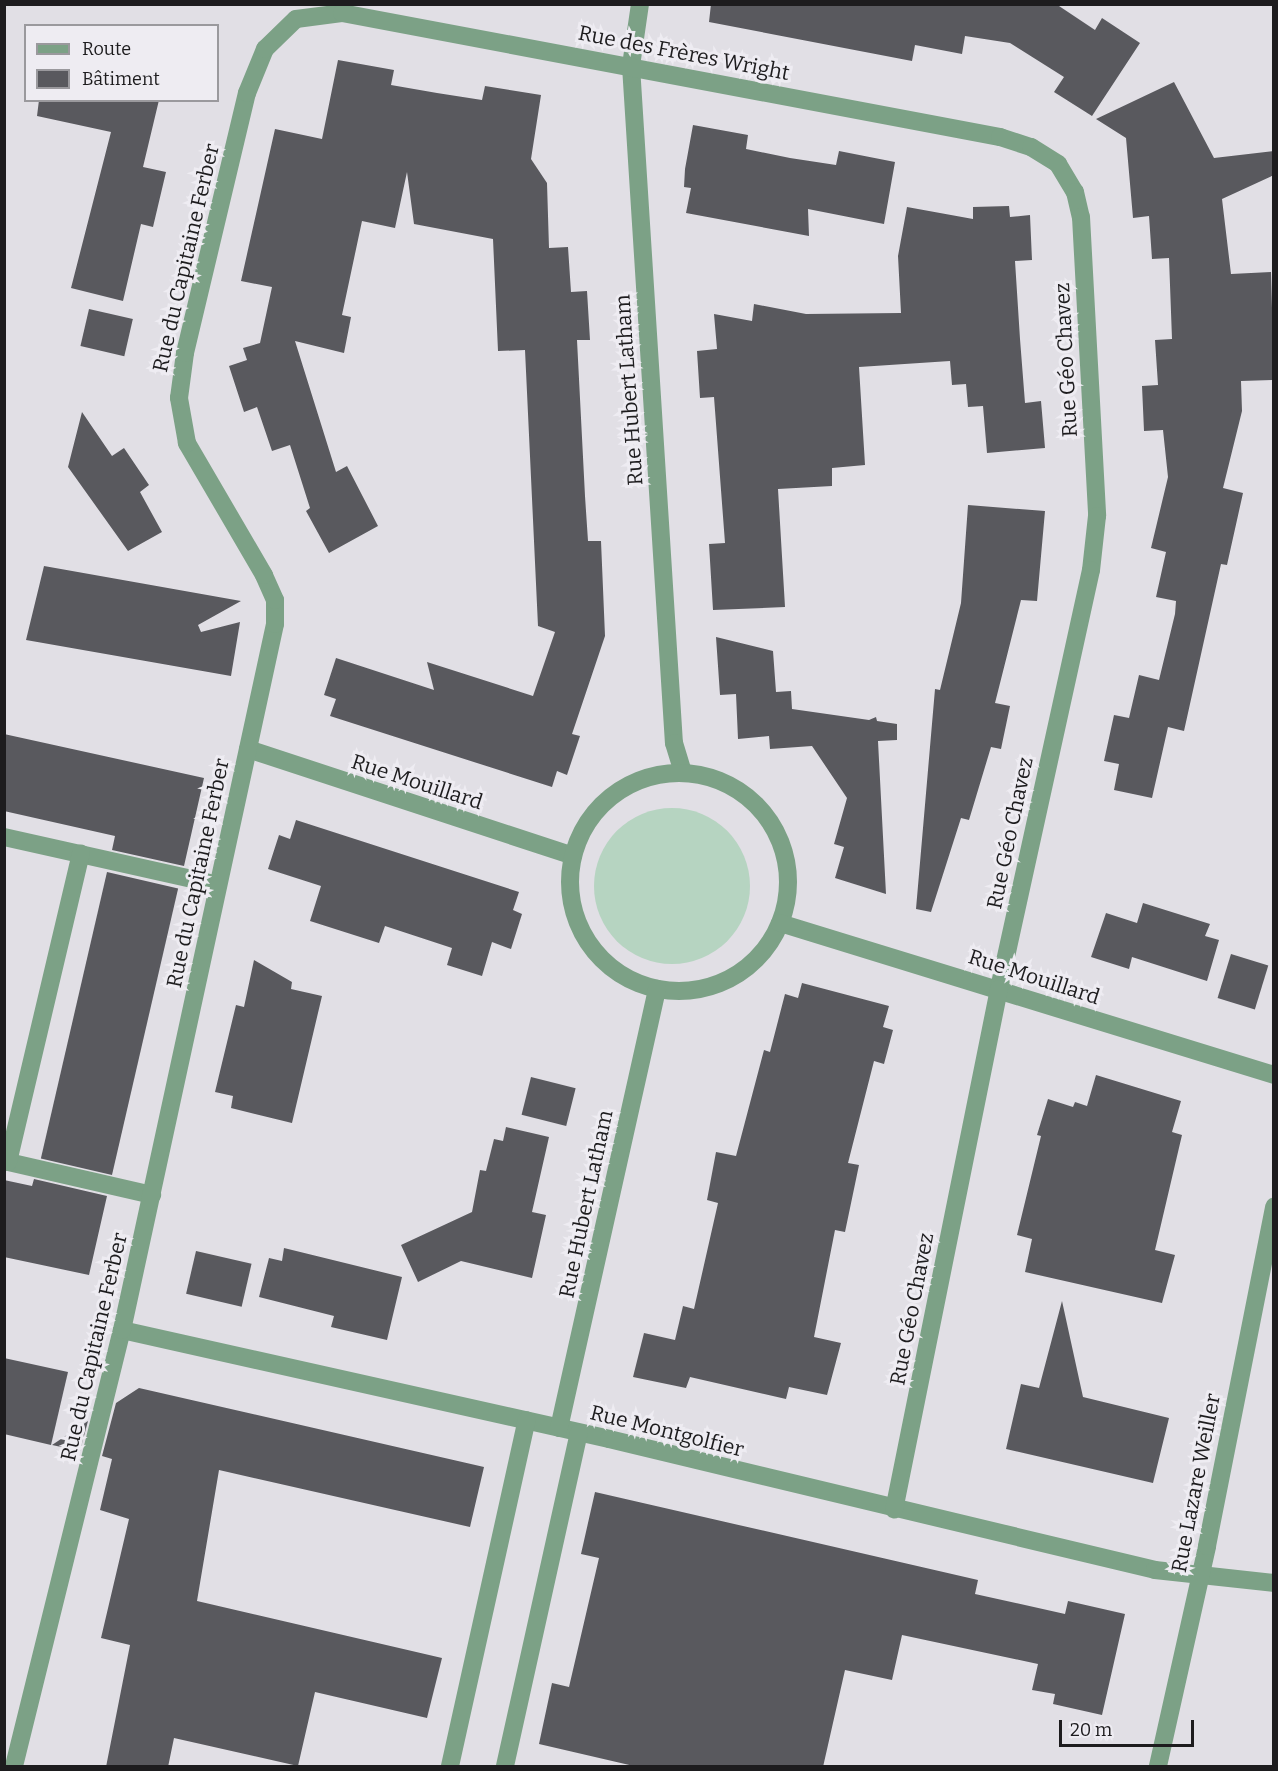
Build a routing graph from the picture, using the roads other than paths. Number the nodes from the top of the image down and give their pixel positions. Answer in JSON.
{"nodes":[{"id":1,"x":640,"y":4,"type":"edge"},
{"id":2,"x":296,"y":19,"type":"joint"},
{"id":3,"x":631,"y":66,"type":"junction"},
{"id":4,"x":1058,"y":164,"type":"joint"},
{"id":5,"x":248,"y":749,"type":"junction"},
{"id":6,"x":683,"y":772,"type":"junction"},
{"id":7,"x":4,"y":837,"type":"edge"},
{"id":8,"x":81,"y":854,"type":"junction"},
{"id":9,"x":573,"y":856,"type":"junction"},
{"id":10,"x":218,"y":885,"type":"junction"},
{"id":11,"x":780,"y":923,"type":"junction"},
{"id":12,"x":657,"y":989,"type":"junction"},
{"id":13,"x":999,"y":989,"type":"junction"},
{"id":14,"x":1274,"y":1076,"type":"edge"},
{"id":15,"x":6,"y":1162,"type":"edge"},
{"id":16,"x":152,"y":1195,"type":"junction"},
{"id":17,"x":1274,"y":1207,"type":"edge"},
{"id":18,"x":122,"y":1330,"type":"junction"},
{"id":19,"x":527,"y":1420,"type":"junction"},
{"id":20,"x":560,"y":1428,"type":"junction"},
{"id":21,"x":579,"y":1433,"type":"junction"},
{"id":22,"x":894,"y":1510,"type":"junction"},
{"id":23,"x":1200,"y":1575,"type":"junction"},
{"id":24,"x":1274,"y":1583,"type":"edge"},
{"id":25,"x":14,"y":1767,"type":"edge"},
{"id":26,"x":450,"y":1767,"type":"edge"},
{"id":27,"x":505,"y":1767,"type":"edge"},
{"id":28,"x":1158,"y":1767,"type":"edge"}],
"edges":[{"from":1,"to":3,"type":"street","name":"Rue Hubert Latham"},
{"from":2,"to":3,"type":"street","name":"Rue des Frères Wright"},
{"from":2,"to":5,"type":"street","name":"Rue du Capitaine Ferber"},
{"from":3,"to":4,"type":"street","name":"Rue des Frères Wright"},
{"from":3,"to":6,"type":"street","name":"Rue Hubert Latham"},
{"from":4,"to":13,"type":"street","name":"Rue Géo Chavez"},
{"from":5,"to":9,"type":"street","name":"Rue Mouillard"},
{"from":5,"to":10,"type":"street","name":"Rue du Capitaine Ferber"},
{"from":6,"to":9,"type":"street"},
{"from":6,"to":11,"type":"street"},
{"from":7,"to":8,"type":"street"},
{"from":8,"to":10,"type":"street"},
{"from":8,"to":15,"type":"street"},
{"from":9,"to":12,"type":"street"},
{"from":10,"to":16,"type":"street","name":"Rue du Capitaine Ferber"},
{"from":11,"to":12,"type":"street"},
{"from":11,"to":13,"type":"street","name":"Rue Mouillard"},
{"from":12,"to":20,"type":"street","name":"Rue Hubert Latham"},
{"from":13,"to":14,"type":"street","name":"Rue Mouillard"},
{"from":13,"to":22,"type":"street","name":"Rue Géo Chavez"},
{"from":15,"to":16,"type":"street"},
{"from":16,"to":18,"type":"street","name":"Rue du Capitaine Ferber"},
{"from":17,"to":23,"type":"street","name":"Rue Lazare Weiller"},
{"from":18,"to":19,"type":"street","name":"Rue Montgolfier"},
{"from":18,"to":25,"type":"street","name":"Rue du Capitaine Ferber"},
{"from":19,"to":20,"type":"street","name":"Rue Montgolfier"},
{"from":19,"to":26,"type":"street"},
{"from":20,"to":21,"type":"street","name":"Rue Montgolfier"},
{"from":21,"to":22,"type":"street","name":"Rue Montgolfier"},
{"from":21,"to":27,"type":"street"},
{"from":22,"to":23,"type":"street","name":"Rue Montgolfier"},
{"from":23,"to":24,"type":"street","name":"Rue Montgolfier"},
{"from":23,"to":28,"type":"street","name":"Rue Lazare Weiller"}]}
